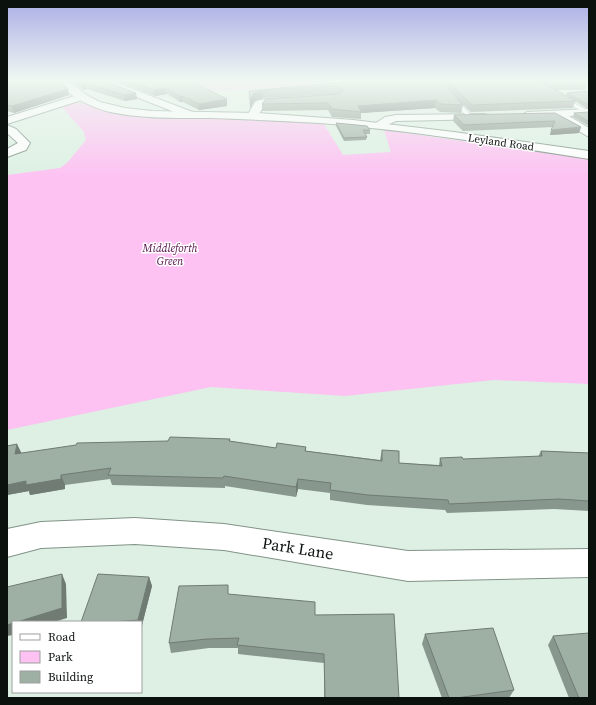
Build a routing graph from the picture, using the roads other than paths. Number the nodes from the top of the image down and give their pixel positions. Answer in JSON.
{"nodes":[{"id":1,"x":33,"y":113,"type":"edge"},
{"id":2,"x":156,"y":113,"type":"edge"},
{"id":3,"x":186,"y":113,"type":"edge"},
{"id":4,"x":254,"y":113,"type":"edge"},
{"id":5,"x":466,"y":113,"type":"edge"},
{"id":6,"x":574,"y":113,"type":"edge"},
{"id":7,"x":557,"y":114,"type":"junction"},
{"id":8,"x":191,"y":115,"type":"junction"},
{"id":9,"x":252,"y":116,"type":"junction"},
{"id":10,"x":492,"y":116,"type":"edge"},
{"id":11,"x":514,"y":116,"type":"edge"},
{"id":12,"x":470,"y":117,"type":"junction"},
{"id":13,"x":7,"y":121,"type":"edge"},
{"id":14,"x":379,"y":125,"type":"junction"},
{"id":15,"x":7,"y":128,"type":"edge"},
{"id":16,"x":587,"y":138,"type":"edge"},
{"id":17,"x":7,"y":153,"type":"edge"},
{"id":18,"x":589,"y":155,"type":"edge"},
{"id":19,"x":7,"y":543,"type":"edge"},
{"id":20,"x":589,"y":563,"type":"edge"}],
"edges":[{"from":1,"to":13,"type":"street"},
{"from":2,"to":8,"type":"street","name":"Leyland Road"},
{"from":3,"to":8,"type":"street"},
{"from":4,"to":9,"type":"street"},
{"from":5,"to":12,"type":"lane"},
{"from":6,"to":7,"type":"street"},
{"from":7,"to":11,"type":"street"},
{"from":7,"to":16,"type":"street"},
{"from":8,"to":9,"type":"street","name":"Leyland Road"},
{"from":9,"to":14,"type":"street","name":"Leyland Road"},
{"from":10,"to":12,"type":"street"},
{"from":12,"to":14,"type":"street"},
{"from":14,"to":18,"type":"street","name":"Leyland Road"},
{"from":15,"to":17,"type":"street"},
{"from":19,"to":20,"type":"street","name":"Park Lane"}]}
